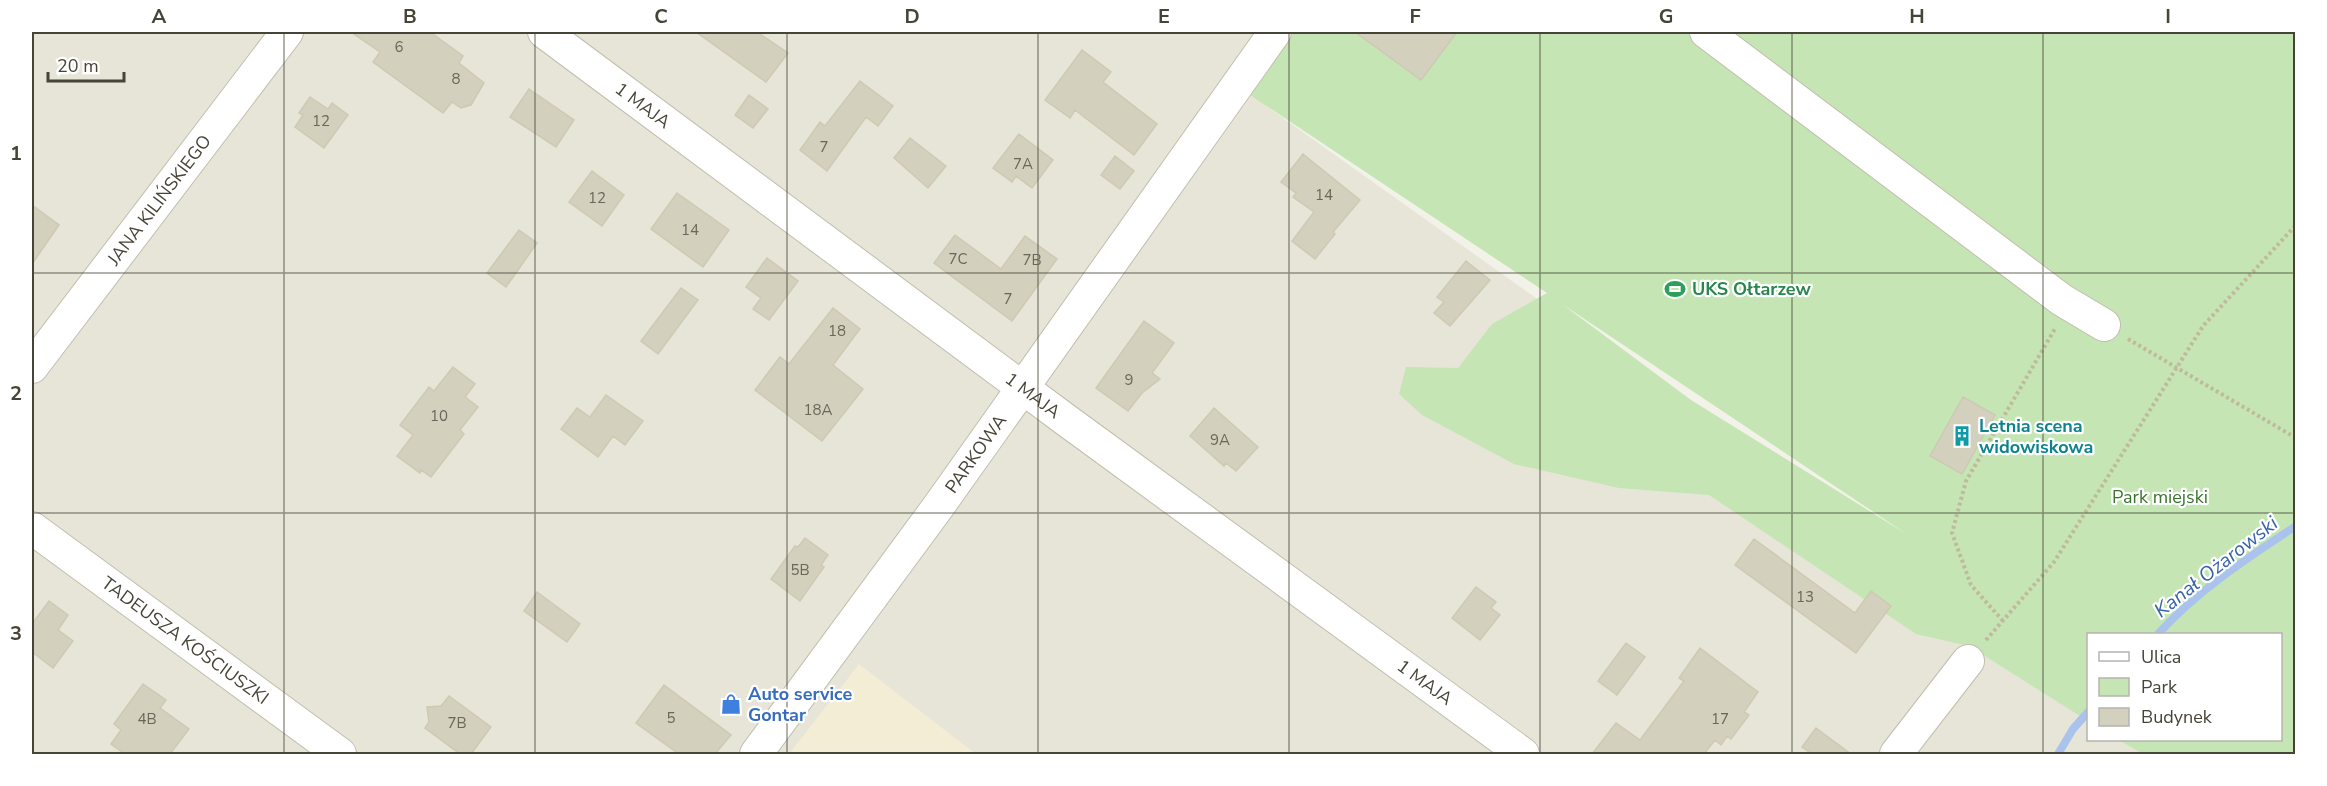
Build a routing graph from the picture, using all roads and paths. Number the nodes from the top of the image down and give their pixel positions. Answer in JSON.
{"nodes":[{"id":1,"x":287,"y":32,"type":"edge"},
{"id":2,"x":544,"y":32,"type":"edge"},
{"id":3,"x":1275,"y":32,"type":"edge"},
{"id":4,"x":1706,"y":32,"type":"edge"},
{"id":5,"x":2295,"y":225,"type":"edge"},
{"id":6,"x":2069,"y":305,"type":"junction"},
{"id":7,"x":2104,"y":325,"type":"joint"},
{"id":8,"x":32,"y":367,"type":"edge"},
{"id":9,"x":2175,"y":367,"type":"junction"},
{"id":10,"x":1023,"y":386,"type":"junction"},
{"id":11,"x":2295,"y":438,"type":"edge"},
{"id":12,"x":32,"y":528,"type":"edge"},
{"id":13,"x":2003,"y":621,"type":"junction"},
{"id":14,"x":1968,"y":661,"type":"joint"},
{"id":15,"x":339,"y":754,"type":"edge"},
{"id":16,"x":756,"y":754,"type":"edge"},
{"id":17,"x":1523,"y":754,"type":"edge"},
{"id":18,"x":1896,"y":754,"type":"edge"}],
"edges":[{"from":1,"to":8,"type":"street","name":"JANA KILIŃSKIEGO"},
{"from":2,"to":10,"type":"street","name":"1 MAJA"},
{"from":3,"to":10,"type":"street","name":"PARKOWA"},
{"from":4,"to":6,"type":"street"},
{"from":5,"to":9,"type":"path"},
{"from":6,"to":7,"type":"street"},
{"from":6,"to":13,"type":"path"},
{"from":7,"to":9,"type":"path"},
{"from":9,"to":11,"type":"path"},
{"from":9,"to":13,"type":"path"},
{"from":10,"to":16,"type":"street","name":"PARKOWA"},
{"from":10,"to":17,"type":"street","name":"1 MAJA"},
{"from":12,"to":15,"type":"street","name":"TADEUSZA KOŚCIUSZKI"},
{"from":13,"to":14,"type":"path"},
{"from":14,"to":18,"type":"street"}]}
